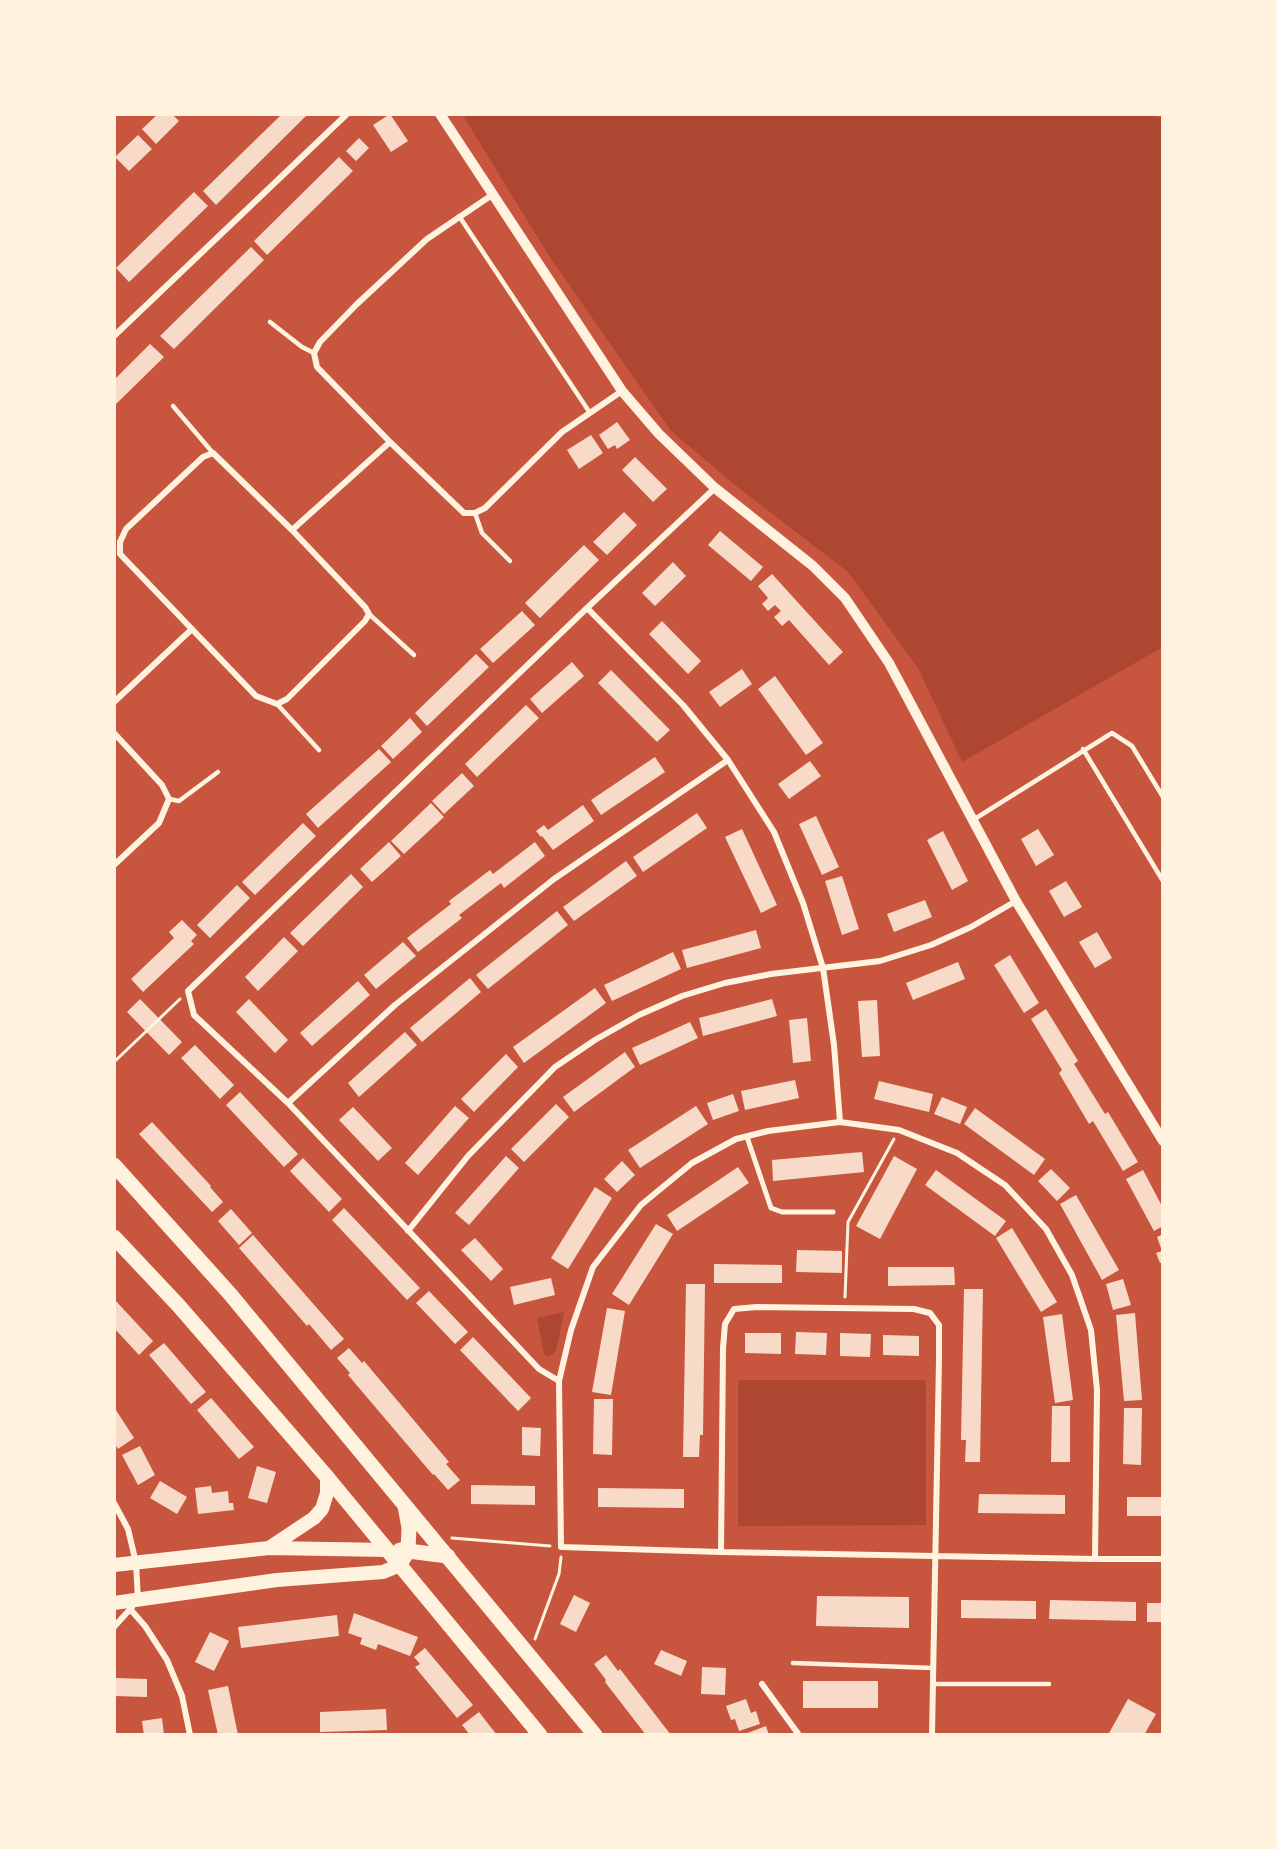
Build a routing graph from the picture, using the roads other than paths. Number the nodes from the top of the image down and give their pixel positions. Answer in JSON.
{"nodes":[{"id":1,"x":347,"y":114,"type":"edge"},
{"id":2,"x":440,"y":114,"type":"edge"},
{"id":3,"x":492,"y":195,"type":"junction"},
{"id":4,"x":459,"y":216,"type":"junction"},
{"id":5,"x":270,"y":322,"type":"dead end"},
{"id":6,"x":114,"y":336,"type":"edge"},
{"id":7,"x":314,"y":353,"type":"junction"},
{"id":8,"x":622,"y":391,"type":"junction"},
{"id":9,"x":173,"y":406,"type":"dead end"},
{"id":10,"x":590,"y":413,"type":"junction"},
{"id":11,"x":390,"y":442,"type":"junction"},
{"id":12,"x":213,"y":453,"type":"junction"},
{"id":13,"x":715,"y":488,"type":"junction"},
{"id":14,"x":475,"y":513,"type":"junction"},
{"id":15,"x":292,"y":530,"type":"junction"},
{"id":16,"x":114,"y":536,"type":"edge"},
{"id":17,"x":120,"y":542,"type":"junction"},
{"id":18,"x":510,"y":561,"type":"dead end"},
{"id":19,"x":587,"y":608,"type":"junction"},
{"id":20,"x":369,"y":614,"type":"junction"},
{"id":21,"x":192,"y":629,"type":"junction"},
{"id":22,"x":414,"y":655,"type":"dead end"},
{"id":23,"x":114,"y":702,"type":"edge"},
{"id":24,"x":277,"y":704,"type":"junction"},
{"id":25,"x":114,"y":733,"type":"edge"},
{"id":26,"x":1083,"y":749,"type":"junction"},
{"id":27,"x":319,"y":750,"type":"dead end"},
{"id":28,"x":728,"y":760,"type":"junction"},
{"id":29,"x":218,"y":772,"type":"dead end"},
{"id":30,"x":1163,"y":797,"type":"edge"},
{"id":31,"x":168,"y":799,"type":"junction"},
{"id":32,"x":973,"y":820,"type":"junction"},
{"id":33,"x":114,"y":865,"type":"edge"},
{"id":34,"x":1163,"y":881,"type":"edge"},
{"id":35,"x":1016,"y":901,"type":"junction"},
{"id":36,"x":823,"y":968,"type":"junction"},
{"id":37,"x":288,"y":1103,"type":"junction"},
{"id":38,"x":840,"y":1122,"type":"junction"},
{"id":39,"x":747,"y":1137,"type":"junction"},
{"id":40,"x":1163,"y":1141,"type":"edge"},
{"id":41,"x":114,"y":1165,"type":"edge"},
{"id":42,"x":833,"y":1212,"type":"dead end"},
{"id":43,"x":408,"y":1231,"type":"junction"},
{"id":44,"x":114,"y":1237,"type":"edge"},
{"id":45,"x":559,"y":1381,"type":"junction"},
{"id":46,"x":327,"y":1477,"type":"junction"},
{"id":47,"x":114,"y":1503,"type":"edge"},
{"id":48,"x":405,"y":1506,"type":"junction"},
{"id":49,"x":269,"y":1548,"type":"junction"},
{"id":50,"x":387,"y":1550,"type":"junction"},
{"id":51,"x":408,"y":1550,"type":"junction"},
{"id":52,"x":720,"y":1552,"type":"junction"},
{"id":53,"x":935,"y":1555,"type":"junction"},
{"id":54,"x":448,"y":1556,"type":"junction"},
{"id":55,"x":1095,"y":1559,"type":"junction"},
{"id":56,"x":1163,"y":1559,"type":"edge"},
{"id":57,"x":136,"y":1563,"type":"junction"},
{"id":58,"x":114,"y":1565,"type":"edge"},
{"id":59,"x":400,"y":1565,"type":"junction"},
{"id":60,"x":114,"y":1603,"type":"edge"},
{"id":61,"x":134,"y":1604,"type":"junction"},
{"id":62,"x":114,"y":1627,"type":"edge"},
{"id":63,"x":794,"y":1663,"type":"dead end"},
{"id":64,"x":933,"y":1668,"type":"junction"},
{"id":65,"x":762,"y":1684,"type":"dead end"},
{"id":66,"x":932,"y":1684,"type":"junction"},
{"id":67,"x":1049,"y":1684,"type":"dead end"},
{"id":68,"x":189,"y":1735,"type":"edge"},
{"id":69,"x":540,"y":1735,"type":"edge"},
{"id":70,"x":595,"y":1735,"type":"edge"},
{"id":71,"x":799,"y":1735,"type":"edge"},
{"id":72,"x":932,"y":1735,"type":"edge"}],
"edges":[{"from":1,"to":6,"type":"street"},
{"from":2,"to":3,"type":"street"},
{"from":3,"to":4,"type":"street"},
{"from":3,"to":8,"type":"street"},
{"from":4,"to":7,"type":"street"},
{"from":4,"to":10,"type":"lane"},
{"from":5,"to":7,"type":"lane"},
{"from":7,"to":11,"type":"street"},
{"from":8,"to":10,"type":"street"},
{"from":8,"to":13,"type":"street"},
{"from":9,"to":12,"type":"lane"},
{"from":10,"to":14,"type":"street"},
{"from":11,"to":14,"type":"street"},
{"from":11,"to":15,"type":"street"},
{"from":12,"to":15,"type":"street"},
{"from":12,"to":17,"type":"street"},
{"from":13,"to":19,"type":"street"},
{"from":13,"to":32,"type":"street"},
{"from":14,"to":18,"type":"lane"},
{"from":15,"to":20,"type":"street"},
{"from":16,"to":17,"type":"lane"},
{"from":17,"to":21,"type":"street"},
{"from":19,"to":28,"type":"street"},
{"from":19,"to":37,"type":"street"},
{"from":20,"to":22,"type":"lane"},
{"from":20,"to":24,"type":"street"},
{"from":21,"to":23,"type":"street"},
{"from":21,"to":24,"type":"street"},
{"from":24,"to":27,"type":"lane"},
{"from":25,"to":31,"type":"street"},
{"from":26,"to":30,"type":"lane"},
{"from":26,"to":32,"type":"lane"},
{"from":26,"to":34,"type":"lane"},
{"from":28,"to":36,"type":"street"},
{"from":28,"to":37,"type":"street"},
{"from":29,"to":31,"type":"lane"},
{"from":31,"to":33,"type":"street"},
{"from":32,"to":35,"type":"street"},
{"from":35,"to":36,"type":"street"},
{"from":35,"to":40,"type":"street"},
{"from":36,"to":38,"type":"street"},
{"from":36,"to":43,"type":"street"},
{"from":37,"to":43,"type":"street"},
{"from":38,"to":39,"type":"street"},
{"from":38,"to":55,"type":"street"},
{"from":39,"to":42,"type":"street"},
{"from":39,"to":45,"type":"street"},
{"from":41,"to":48,"type":"highway"},
{"from":43,"to":45,"type":"street"},
{"from":44,"to":46,"type":"highway"},
{"from":45,"to":52,"type":"street"},
{"from":46,"to":49,"type":"main road"},
{"from":46,"to":50,"type":"highway"},
{"from":47,"to":57,"type":"street"},
{"from":48,"to":51,"type":"highway"},
{"from":48,"to":54,"type":"highway"},
{"from":49,"to":50,"type":"main road"},
{"from":49,"to":57,"type":"main road"},
{"from":50,"to":51,"type":"highway"},
{"from":50,"to":59,"type":"highway"},
{"from":51,"to":54,"type":"highway"},
{"from":51,"to":59,"type":"highway"},
{"from":52,"to":53,"type":"street"},
{"from":52,"to":53,"type":"street"},
{"from":53,"to":55,"type":"street"},
{"from":53,"to":64,"type":"street"},
{"from":54,"to":70,"type":"highway"},
{"from":55,"to":56,"type":"street"},
{"from":57,"to":58,"type":"main road"},
{"from":57,"to":61,"type":"street"},
{"from":59,"to":61,"type":"main road"},
{"from":59,"to":69,"type":"highway"},
{"from":60,"to":61,"type":"main road"},
{"from":61,"to":62,"type":"street"},
{"from":61,"to":68,"type":"street"},
{"from":63,"to":64,"type":"lane"},
{"from":64,"to":66,"type":"street"},
{"from":65,"to":71,"type":"street"},
{"from":66,"to":67,"type":"lane"},
{"from":66,"to":72,"type":"street"}]}
